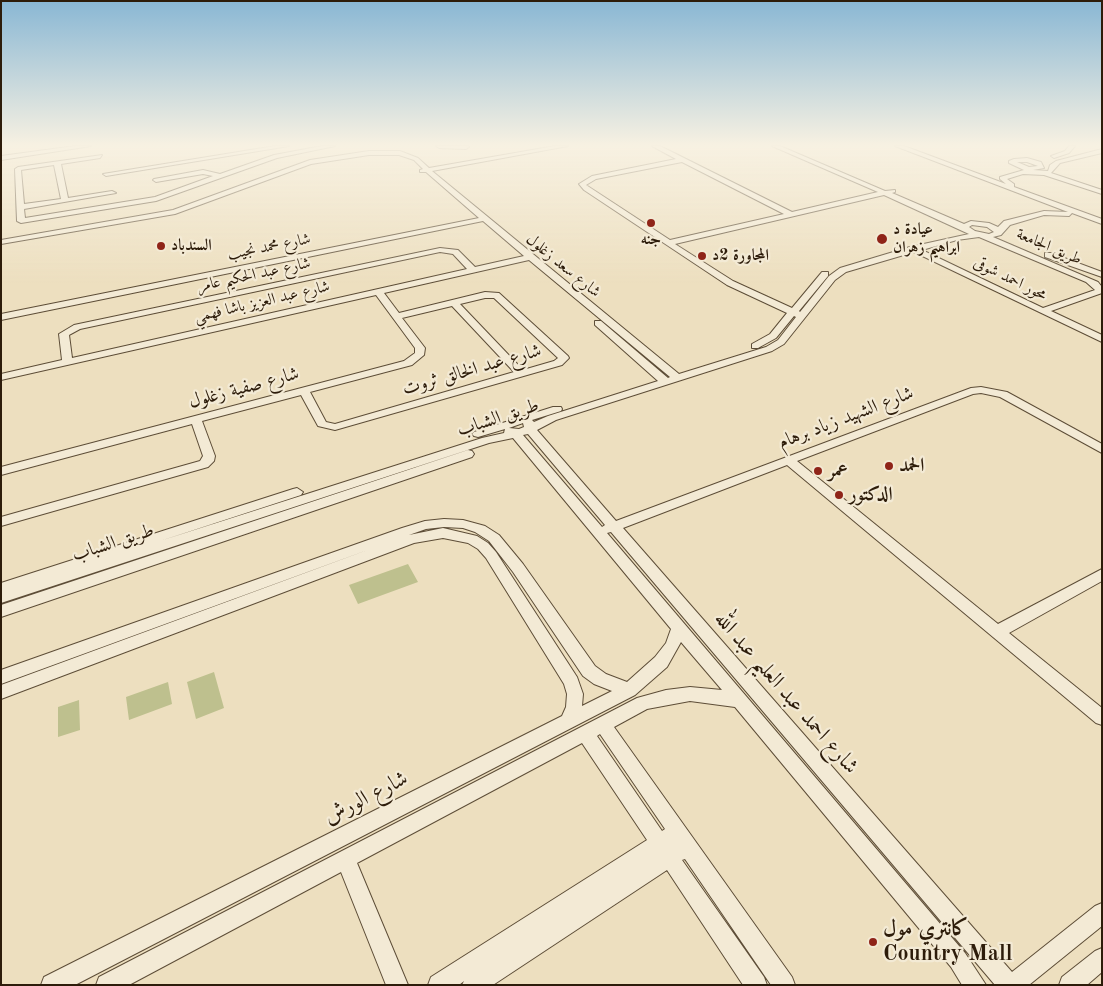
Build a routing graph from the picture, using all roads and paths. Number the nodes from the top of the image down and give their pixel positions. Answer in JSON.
{"nodes":[{"id":1,"x":19,"y":192,"type":"edge"},
{"id":2,"x":63,"y":192,"type":"edge"},
{"id":3,"x":112,"y":192,"type":"joint"},
{"id":4,"x":161,"y":192,"type":"edge"},
{"id":5,"x":177,"y":192,"type":"edge"},
{"id":6,"x":236,"y":192,"type":"edge"},
{"id":7,"x":451,"y":192,"type":"edge"},
{"id":8,"x":591,"y":192,"type":"edge"},
{"id":9,"x":746,"y":192,"type":"edge"},
{"id":10,"x":888,"y":192,"type":"edge"},
{"id":11,"x":894,"y":192,"type":"edge"},
{"id":12,"x":895,"y":192,"type":"edge"},
{"id":13,"x":1016,"y":192,"type":"edge"},
{"id":14,"x":1023,"y":192,"type":"edge"},
{"id":15,"x":1033,"y":192,"type":"edge"},
{"id":16,"x":163,"y":197,"type":"junction"},
{"id":17,"x":65,"y":200,"type":"junction"},
{"id":18,"x":1036,"y":200,"type":"junction"},
{"id":19,"x":116,"y":206,"type":"junction"},
{"id":20,"x":20,"y":208,"type":"junction"},
{"id":21,"x":1039,"y":209,"type":"junction"},
{"id":22,"x":1049,"y":213,"type":"junction"},
{"id":23,"x":792,"y":215,"type":"junction"},
{"id":24,"x":1076,"y":216,"type":"junction"},
{"id":25,"x":478,"y":218,"type":"junction"},
{"id":26,"x":1100,"y":220,"type":"edge"},
{"id":27,"x":121,"y":223,"type":"junction"},
{"id":28,"x":964,"y":227,"type":"junction"},
{"id":29,"x":978,"y":229,"type":"junction"},
{"id":30,"x":998,"y":231,"type":"junction"},
{"id":31,"x":669,"y":243,"type":"junction"},
{"id":32,"x":1,"y":244,"type":"edge"},
{"id":33,"x":348,"y":244,"type":"junction"},
{"id":34,"x":915,"y":247,"type":"junction"},
{"id":35,"x":526,"y":258,"type":"junction"},
{"id":36,"x":473,"y":270,"type":"junction"},
{"id":37,"x":1097,"y":278,"type":"edge"},
{"id":38,"x":378,"y":291,"type":"junction"},
{"id":39,"x":1100,"y":295,"type":"edge"},
{"id":40,"x":454,"y":302,"type":"junction"},
{"id":41,"x":1,"y":312,"type":"edge"},
{"id":42,"x":1052,"y":312,"type":"junction"},
{"id":43,"x":797,"y":314,"type":"junction"},
{"id":44,"x":396,"y":316,"type":"junction"},
{"id":45,"x":1,"y":317,"type":"edge"},
{"id":46,"x":1102,"y":332,"type":"edge"},
{"id":47,"x":1102,"y":340,"type":"edge"},
{"id":48,"x":67,"y":362,"type":"junction"},
{"id":49,"x":521,"y":374,"type":"junction"},
{"id":50,"x":1,"y":377,"type":"edge"},
{"id":51,"x":669,"y":378,"type":"junction"},
{"id":52,"x":304,"y":390,"type":"junction"},
{"id":53,"x":196,"y":419,"type":"junction"},
{"id":54,"x":519,"y":427,"type":"junction"},
{"id":55,"x":486,"y":440,"type":"junction"},
{"id":56,"x":1102,"y":449,"type":"edge"},
{"id":57,"x":788,"y":460,"type":"junction"},
{"id":58,"x":1,"y":471,"type":"edge"},
{"id":59,"x":1,"y":522,"type":"edge"},
{"id":60,"x":606,"y":529,"type":"junction"},
{"id":61,"x":1102,"y":574,"type":"edge"},
{"id":62,"x":284,"y":582,"type":"junction"},
{"id":63,"x":1,"y":588,"type":"edge"},
{"id":64,"x":1,"y":598,"type":"edge"},
{"id":65,"x":1,"y":611,"type":"edge"},
{"id":66,"x":679,"y":629,"type":"junction"},
{"id":67,"x":997,"y":632,"type":"junction"},
{"id":68,"x":88,"y":653,"type":"junction"},
{"id":69,"x":1,"y":677,"type":"edge"},
{"id":70,"x":629,"y":690,"type":"junction"},
{"id":71,"x":1,"y":692,"type":"edge"},
{"id":72,"x":740,"y":701,"type":"junction"},
{"id":73,"x":1102,"y":718,"type":"edge"},
{"id":74,"x":569,"y":720,"type":"junction"},
{"id":75,"x":593,"y":729,"type":"junction"},
{"id":76,"x":487,"y":762,"type":"junction"},
{"id":77,"x":497,"y":780,"type":"junction"},
{"id":78,"x":682,"y":839,"type":"junction"},
{"id":79,"x":664,"y":850,"type":"junction"},
{"id":80,"x":346,"y":860,"type":"junction"},
{"id":81,"x":1102,"y":913,"type":"edge"},
{"id":82,"x":1102,"y":958,"type":"edge"},
{"id":83,"x":52,"y":985,"type":"edge"},
{"id":84,"x":107,"y":985,"type":"edge"},
{"id":85,"x":397,"y":985,"type":"edge"},
{"id":86,"x":439,"y":985,"type":"edge"},
{"id":87,"x":473,"y":985,"type":"edge"},
{"id":88,"x":756,"y":985,"type":"edge"},
{"id":89,"x":784,"y":985,"type":"edge"},
{"id":90,"x":975,"y":985,"type":"edge"},
{"id":91,"x":1010,"y":985,"type":"edge"},
{"id":92,"x":1070,"y":985,"type":"edge"}],
"edges":[{"from":1,"to":20,"type":"street"},
{"from":2,"to":17,"type":"street"},
{"from":3,"to":17,"type":"street"},
{"from":3,"to":19,"type":"street"},
{"from":4,"to":16,"type":"street"},
{"from":5,"to":16,"type":"street"},
{"from":6,"to":27,"type":"street","name":"شارع سعد زغلول"},
{"from":7,"to":25,"type":"street","name":"شارع سعد زغلول"},
{"from":8,"to":31,"type":"street"},
{"from":9,"to":23,"type":"street"},
{"from":10,"to":23,"type":"street"},
{"from":11,"to":28,"type":"street","name":"طريق الجامعة"},
{"from":12,"to":29,"type":"street","name":"طريق الجامعة"},
{"from":13,"to":18,"type":"street"},
{"from":14,"to":26,"type":"street"},
{"from":15,"to":26,"type":"street"},
{"from":16,"to":19,"type":"street"},
{"from":17,"to":20,"type":"street"},
{"from":18,"to":21,"type":"street"},
{"from":18,"to":24,"type":"street"},
{"from":19,"to":20,"type":"street"},
{"from":19,"to":27,"type":"street"},
{"from":21,"to":22,"type":"street"},
{"from":21,"to":29,"type":"street"},
{"from":22,"to":24,"type":"street"},
{"from":22,"to":30,"type":"street"},
{"from":23,"to":31,"type":"street"},
{"from":24,"to":26,"type":"street"},
{"from":25,"to":33,"type":"street","name":"شارع محمد نجيب"},
{"from":25,"to":35,"type":"street","name":"شارع سعد زغلول"},
{"from":27,"to":32,"type":"street","name":"شارع سعد زغلول"},
{"from":28,"to":29,"type":"street","name":"طريق الجامعة"},
{"from":28,"to":29,"type":"street","name":"طريق الشباب"},
{"from":28,"to":34,"type":"street","name":"طريق الشباب"},
{"from":29,"to":30,"type":"street","name":"طريق الجامعة"},
{"from":29,"to":30,"type":"street"},
{"from":29,"to":34,"type":"street","name":"طريق الشباب"},
{"from":29,"to":37,"type":"street","name":"طريق الجامعة"},
{"from":30,"to":37,"type":"street","name":"طريق الجامعة"},
{"from":31,"to":43,"type":"street"},
{"from":33,"to":41,"type":"street","name":"شارع محمد نجيب"},
{"from":33,"to":45,"type":"street","name":"شارع محمد نجيب"},
{"from":34,"to":42,"type":"street","name":"محور احمد شوقى"},
{"from":34,"to":43,"type":"street","name":"طريق الشباب"},
{"from":35,"to":36,"type":"street","name":"شارع عبد العزيز باشا فهمي"},
{"from":35,"to":51,"type":"street","name":"شارع سعد زغلول"},
{"from":36,"to":38,"type":"street","name":"شارع عبد العزيز باشا فهمي"},
{"from":36,"to":48,"type":"street","name":"شارع عبد الحكيم عامر"},
{"from":37,"to":39,"type":"street","name":"طريق الجامعة"},
{"from":38,"to":44,"type":"street","name":"شارع صفية زغلول"},
{"from":38,"to":48,"type":"street","name":"شارع عبد العزيز باشا فهمي"},
{"from":39,"to":42,"type":"street"},
{"from":39,"to":42,"type":"street"},
{"from":40,"to":44,"type":"street","name":"شارع عبد الخالق ثروت"},
{"from":40,"to":49,"type":"street"},
{"from":40,"to":49,"type":"street","name":"شارع عبد الخالق ثروت"},
{"from":42,"to":46,"type":"street","name":"محور احمد شوقى"},
{"from":42,"to":47,"type":"street","name":"محور احمد شوقى"},
{"from":43,"to":51,"type":"street","name":"طريق الشباب"},
{"from":44,"to":52,"type":"street","name":"شارع صفية زغلول"},
{"from":48,"to":50,"type":"street","name":"شارع عبد العزيز باشا فهمي"},
{"from":49,"to":52,"type":"street","name":"شارع عبد الخالق ثروت"},
{"from":51,"to":54,"type":"street","name":"طريق الشباب"},
{"from":52,"to":53,"type":"street","name":"شارع صفية زغلول"},
{"from":53,"to":58,"type":"street","name":"شارع صفية زغلول"},
{"from":53,"to":59,"type":"street"},
{"from":54,"to":55,"type":"street","name":"طريق الشباب"},
{"from":54,"to":60,"type":"street","name":"شارع احمد عبد العليم عبد الله"},
{"from":54,"to":63,"type":"street","name":"طريق الشباب"},
{"from":55,"to":64,"type":"street","name":"طريق الشباب"},
{"from":55,"to":65,"type":"street"},
{"from":56,"to":57,"type":"street","name":"شارع الشهيد زياد برهام"},
{"from":57,"to":60,"type":"street","name":"شارع الشهيد زياد برهام"},
{"from":57,"to":67,"type":"street"},
{"from":60,"to":66,"type":"street","name":"شارع احمد عبد العليم عبد الله"},
{"from":60,"to":91,"type":"street","name":"شارع احمد عبد العليم عبد الله"},
{"from":61,"to":67,"type":"street"},
{"from":62,"to":68,"type":"street"},
{"from":62,"to":70,"type":"street"},
{"from":62,"to":74,"type":"street"},
{"from":66,"to":70,"type":"street","name":"شارع الورش"},
{"from":66,"to":72,"type":"street","name":"شارع احمد عبد العليم عبد الله"},
{"from":67,"to":73,"type":"street"},
{"from":68,"to":69,"type":"street"},
{"from":68,"to":71,"type":"street"},
{"from":70,"to":74,"type":"street","name":"شارع الورش"},
{"from":72,"to":75,"type":"street"},
{"from":72,"to":90,"type":"street","name":"شارع احمد عبد العليم عبد الله"},
{"from":74,"to":76,"type":"street","name":"شارع الورش"},
{"from":75,"to":77,"type":"street"},
{"from":75,"to":78,"type":"street"},
{"from":75,"to":79,"type":"street"},
{"from":76,"to":77,"type":"street"},
{"from":76,"to":83,"type":"street","name":"شارع الورش"},
{"from":77,"to":80,"type":"street"},
{"from":78,"to":79,"type":"street"},
{"from":78,"to":89,"type":"street"},
{"from":79,"to":86,"type":"street"},
{"from":79,"to":87,"type":"street"},
{"from":79,"to":88,"type":"street"},
{"from":80,"to":84,"type":"street"},
{"from":80,"to":85,"type":"street"},
{"from":81,"to":91,"type":"street"},
{"from":82,"to":92,"type":"street"}]}
